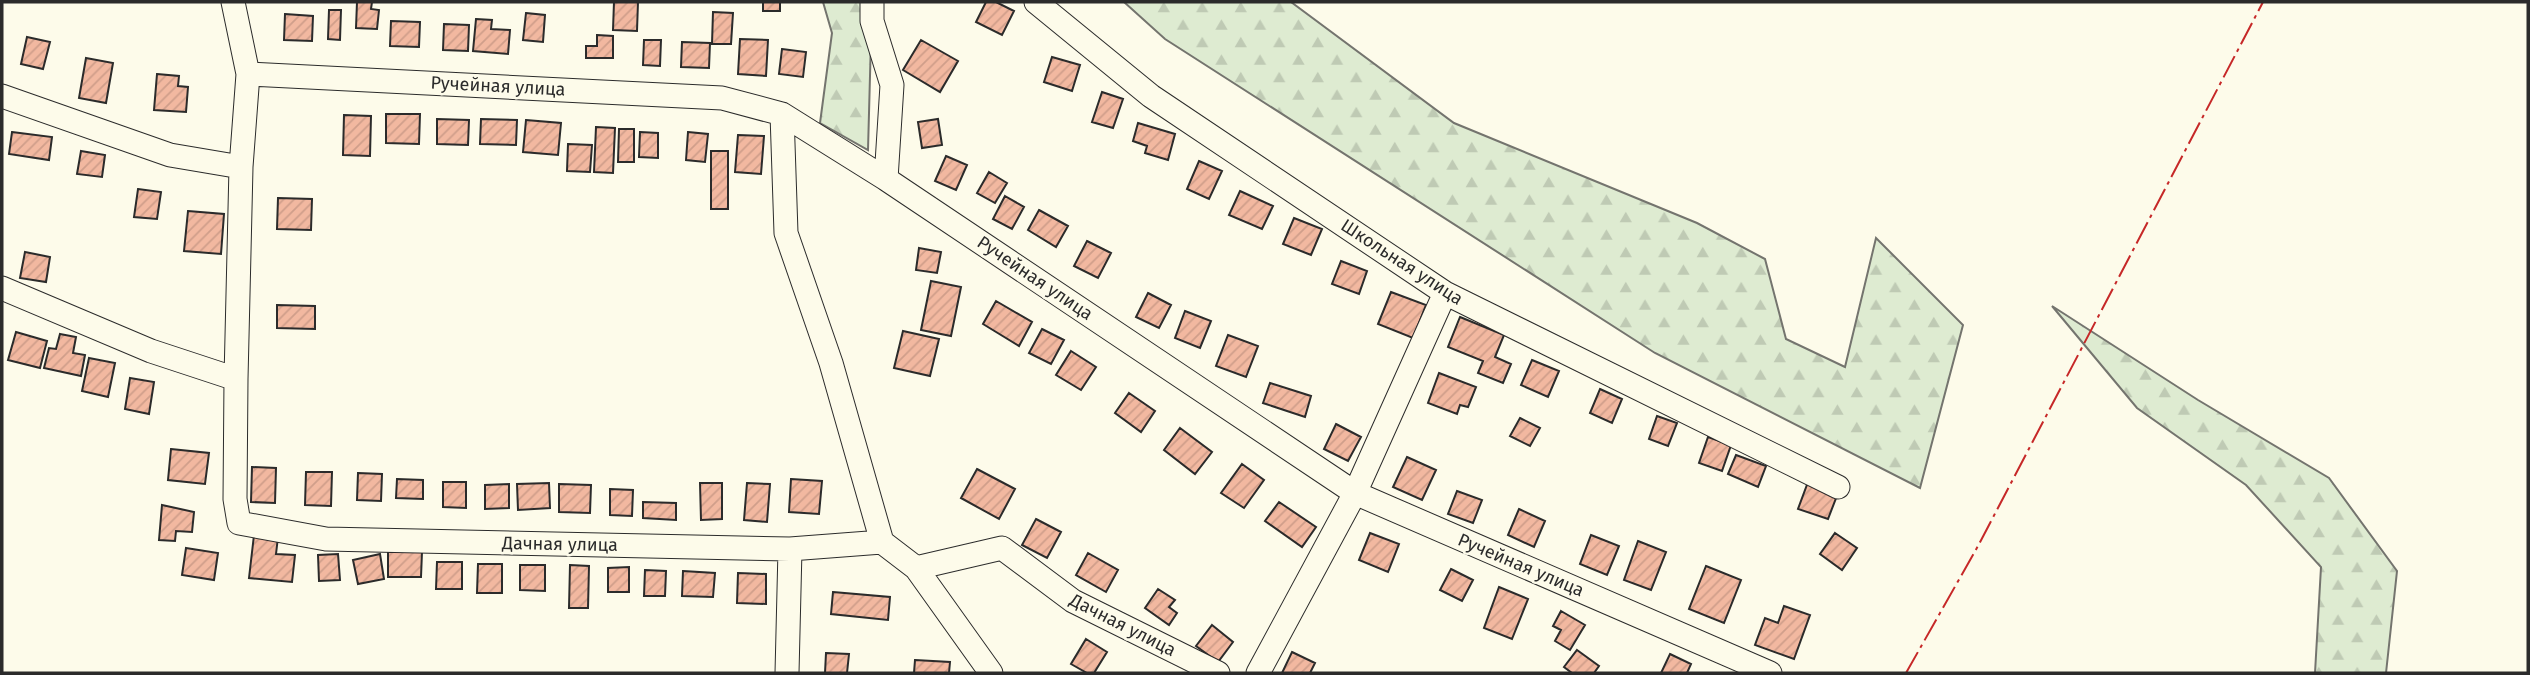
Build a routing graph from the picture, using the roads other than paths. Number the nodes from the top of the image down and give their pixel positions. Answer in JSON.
{"nodes":[{"id":1,"x":233,"y":2,"type":"edge"},
{"id":2,"x":872,"y":2,"type":"edge"},
{"id":3,"x":1035,"y":2,"type":"edge"},
{"id":4,"x":248,"y":74,"type":"junction"},
{"id":5,"x":2,"y":96,"type":"edge"},
{"id":6,"x":782,"y":114,"type":"junction"},
{"id":7,"x":241,"y":167,"type":"junction"},
{"id":8,"x":886,"y":179,"type":"junction"},
{"id":9,"x":2,"y":288,"type":"edge"},
{"id":10,"x":1445,"y":293,"type":"junction"},
{"id":11,"x":236,"y":379,"type":"junction"},
{"id":12,"x":1839,"y":487,"type":"dead end"},
{"id":13,"x":1355,"y":493,"type":"junction"},
{"id":14,"x":882,"y":542,"type":"junction"},
{"id":15,"x":790,"y":549,"type":"junction"},
{"id":16,"x":916,"y":568,"type":"junction"},
{"id":17,"x":787,"y":673,"type":"edge"},
{"id":18,"x":991,"y":673,"type":"edge"},
{"id":19,"x":1218,"y":673,"type":"edge"},
{"id":20,"x":1258,"y":673,"type":"edge"},
{"id":21,"x":1770,"y":673,"type":"edge"}],
"edges":[{"from":1,"to":4,"type":"street"},
{"from":2,"to":8,"type":"street"},
{"from":3,"to":10,"type":"street","name":"Школьная улица"},
{"from":4,"to":6,"type":"street","name":"Ручейная улица"},
{"from":4,"to":7,"type":"street"},
{"from":5,"to":7,"type":"street"},
{"from":6,"to":8,"type":"street","name":"Ручейная улица"},
{"from":6,"to":14,"type":"street"},
{"from":7,"to":11,"type":"street"},
{"from":8,"to":13,"type":"street","name":"Ручейная улица"},
{"from":9,"to":11,"type":"street"},
{"from":10,"to":12,"type":"street","name":"Школьная улица"},
{"from":10,"to":13,"type":"street"},
{"from":11,"to":15,"type":"street","name":"Дачная улица"},
{"from":13,"to":20,"type":"street"},
{"from":13,"to":21,"type":"street","name":"Ручейная улица"},
{"from":14,"to":15,"type":"street","name":"Дачная улица"},
{"from":14,"to":16,"type":"street"},
{"from":15,"to":17,"type":"street"},
{"from":16,"to":18,"type":"street"},
{"from":16,"to":19,"type":"street","name":"Дачная улица"}]}
